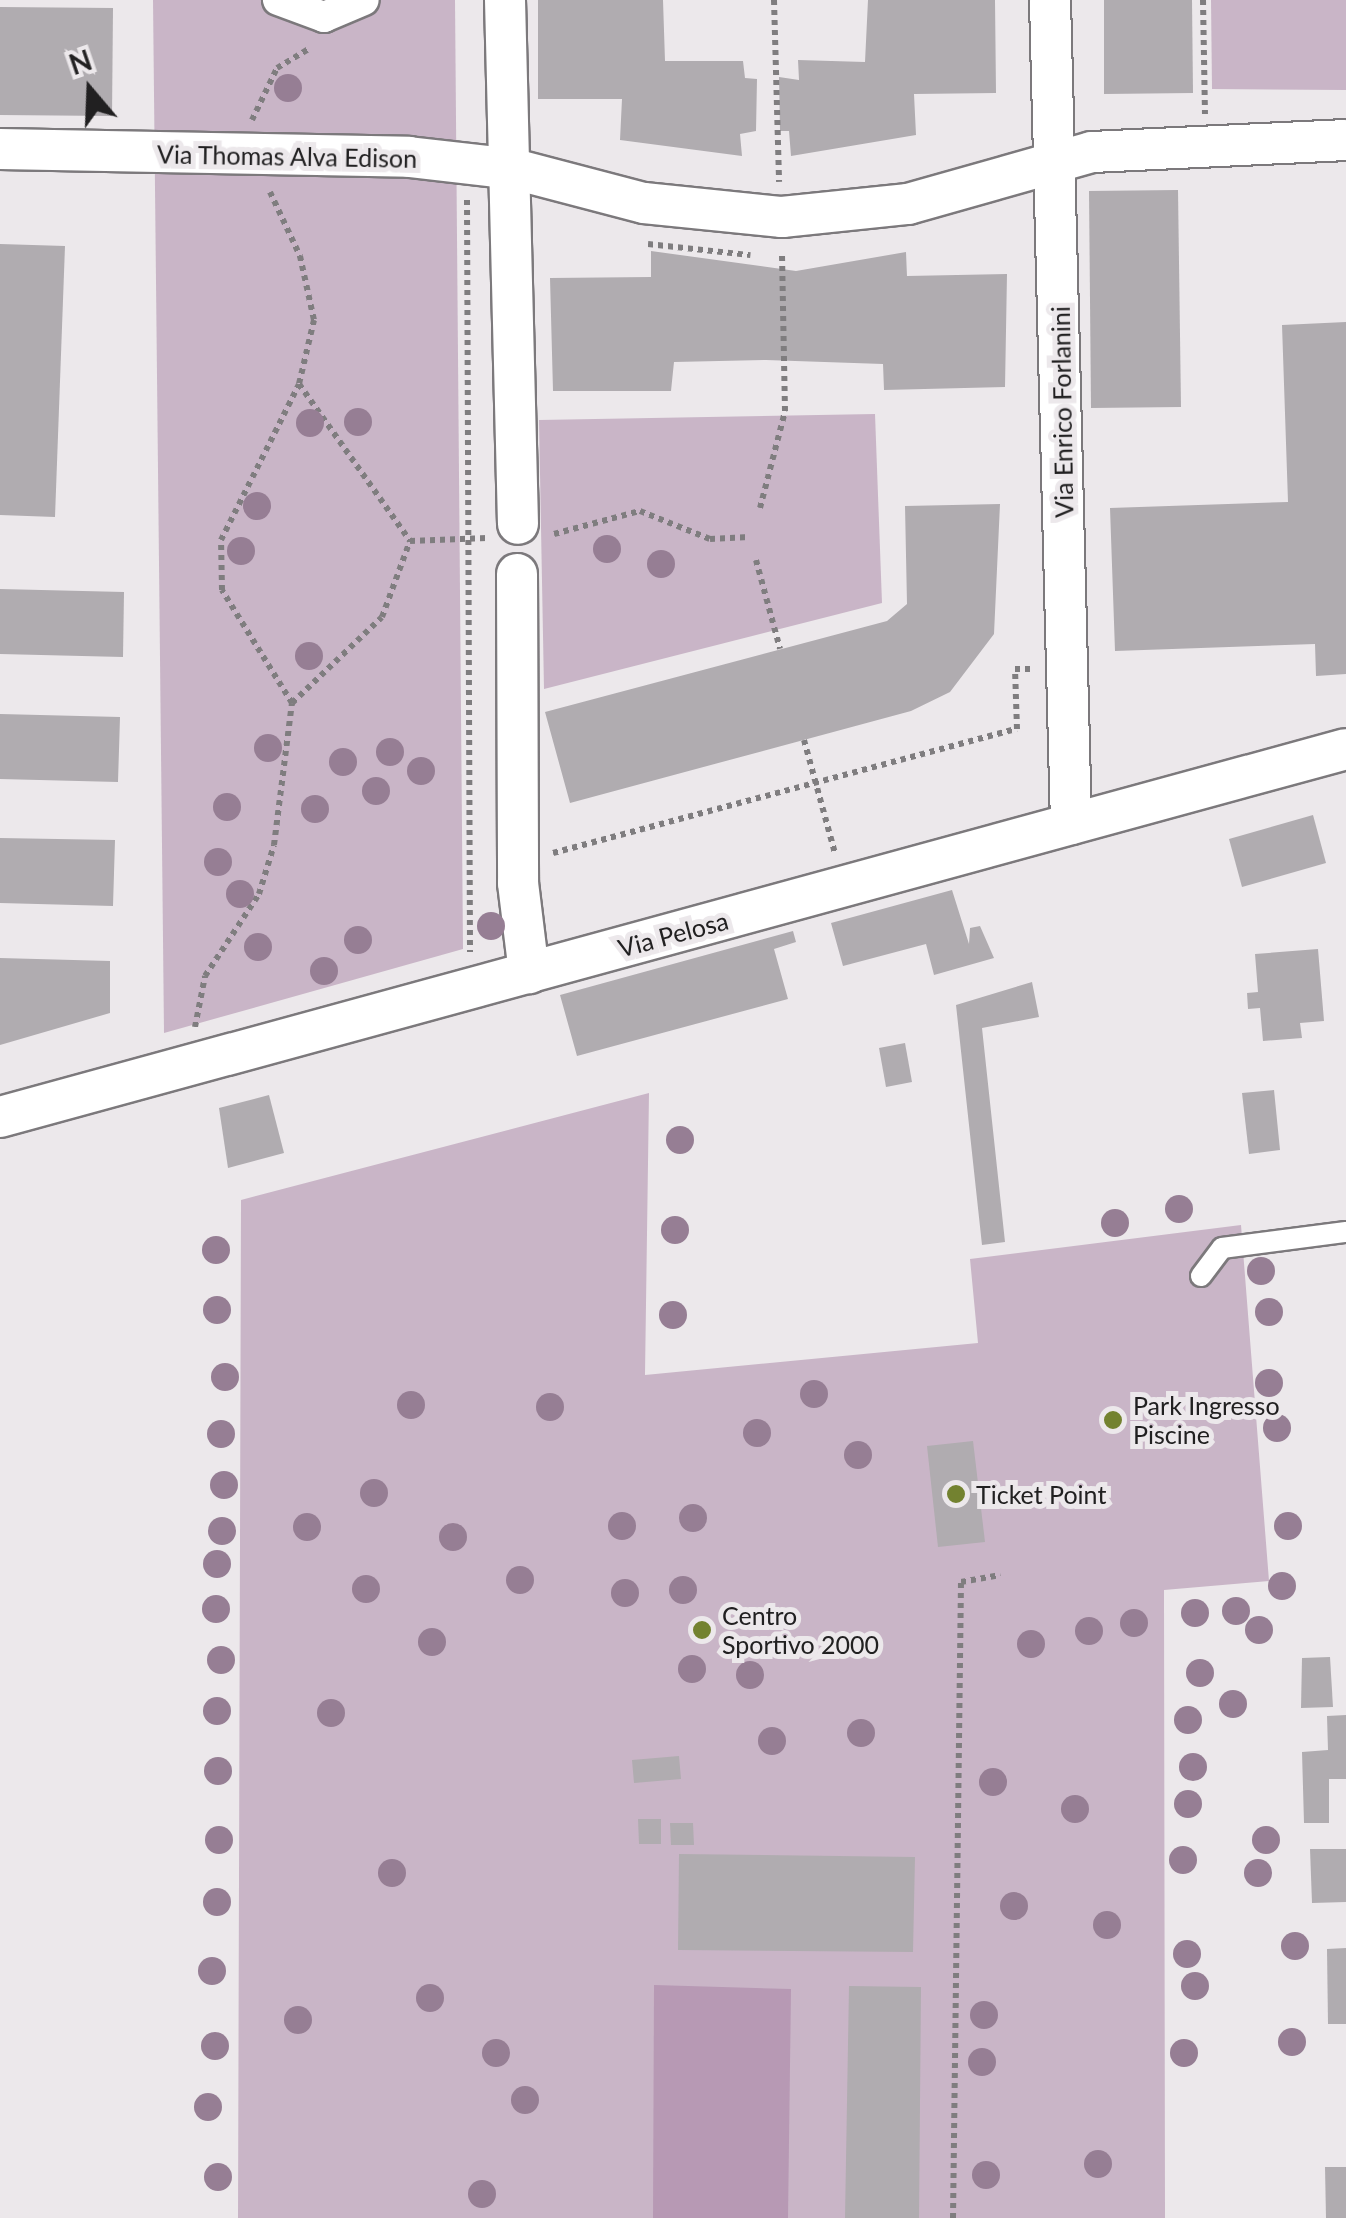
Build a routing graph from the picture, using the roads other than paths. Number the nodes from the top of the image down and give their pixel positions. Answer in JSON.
{"nodes":[{"id":1,"x":278,"y":0,"type":"edge"},
{"id":2,"x":364,"y":0,"type":"edge"},
{"id":3,"x":504,"y":0,"type":"edge"},
{"id":4,"x":1050,"y":0,"type":"edge"},
{"id":5,"x":1346,"y":140,"type":"edge"},
{"id":6,"x":0,"y":149,"type":"edge"},
{"id":7,"x":1056,"y":160,"type":"junction"},
{"id":8,"x":514,"y":169,"type":"junction"},
{"id":9,"x":1346,"y":749,"type":"edge"},
{"id":10,"x":1071,"y":824,"type":"junction"},
{"id":11,"x":529,"y":973,"type":"junction"},
{"id":12,"x":0,"y":1117,"type":"edge"},
{"id":13,"x":1346,"y":1232,"type":"edge"},
{"id":14,"x":1201,"y":1276,"type":"dead end"}],
"edges":[{"from":1,"to":2,"type":"street"},
{"from":3,"to":8,"type":"street"},
{"from":4,"to":7,"type":"street","name":"Via Enrico Forlanini"},
{"from":5,"to":7,"type":"street","name":"Via Thomas Alva Edison"},
{"from":6,"to":8,"type":"street","name":"Via Thomas Alva Edison"},
{"from":7,"to":8,"type":"street","name":"Via Thomas Alva Edison"},
{"from":7,"to":10,"type":"street","name":"Via Enrico Forlanini"},
{"from":8,"to":11,"type":"street"},
{"from":9,"to":10,"type":"street","name":"Via Pelosa"},
{"from":10,"to":11,"type":"street","name":"Via Pelosa"},
{"from":11,"to":12,"type":"street","name":"Via Pelosa"},
{"from":13,"to":14,"type":"lane"}]}
